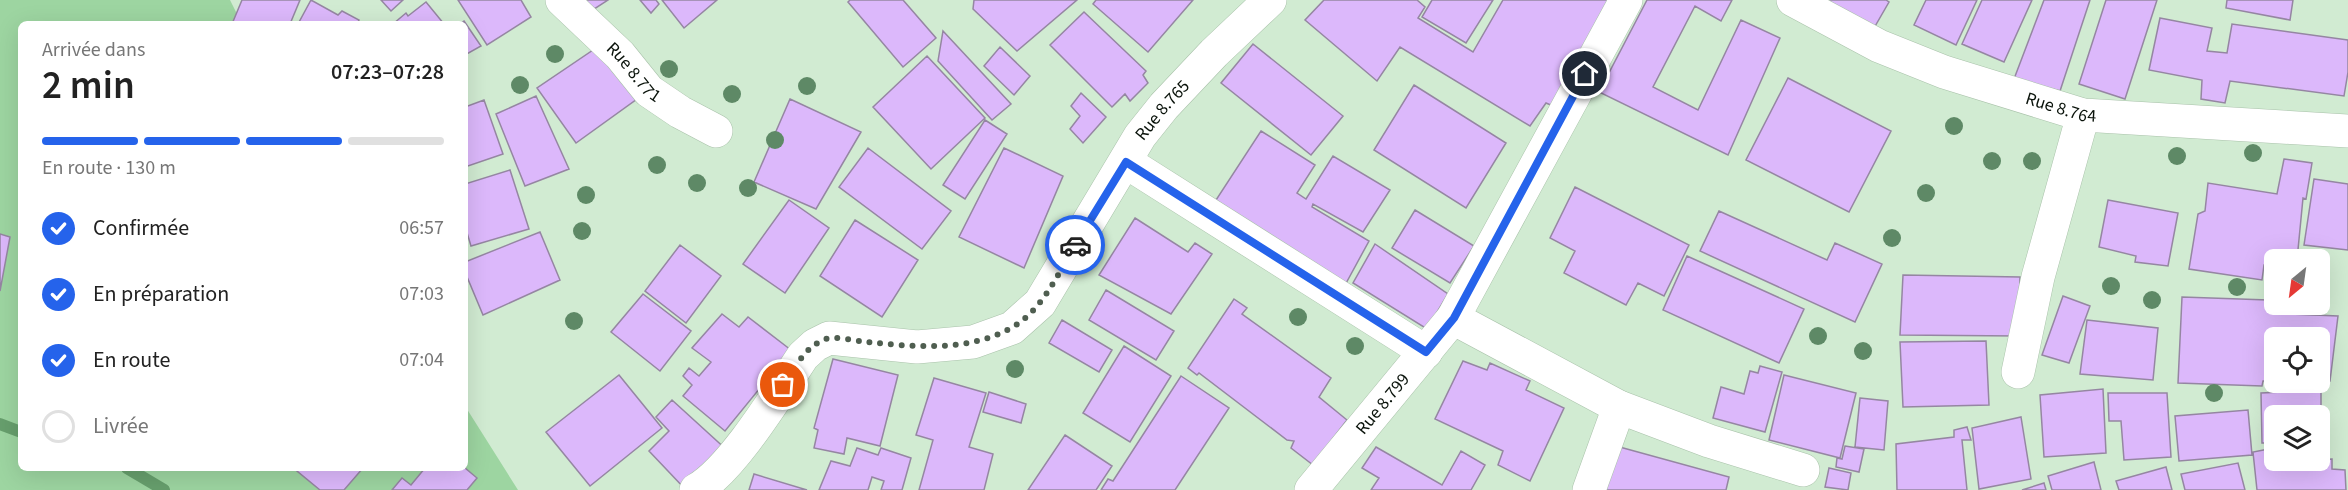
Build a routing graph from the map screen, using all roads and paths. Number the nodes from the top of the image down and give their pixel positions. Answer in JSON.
{"nodes":[{"id":1,"x":562,"y":0,"type":"edge"},
{"id":2,"x":1270,"y":0,"type":"edge"},
{"id":3,"x":1626,"y":0,"type":"edge"},
{"id":4,"x":1793,"y":0,"type":"edge"},
{"id":5,"x":2083,"y":115,"type":"junction"},
{"id":6,"x":716,"y":131,"type":"dead end"},
{"id":7,"x":2348,"y":132,"type":"edge"},
{"id":8,"x":1126,"y":162,"type":"junction"},
{"id":9,"x":1454,"y":318,"type":"junction"},
{"id":10,"x":1426,"y":352,"type":"junction"},
{"id":11,"x":2018,"y":372,"type":"dead end"},
{"id":12,"x":1619,"y":407,"type":"junction"},
{"id":13,"x":1803,"y":470,"type":"dead end"},
{"id":14,"x":696,"y":490,"type":"edge"},
{"id":15,"x":1311,"y":490,"type":"edge"},
{"id":16,"x":1589,"y":490,"type":"edge"}],
"edges":[{"from":1,"to":6,"type":"street","name":"Rue 8.771"},
{"from":2,"to":8,"type":"street","name":"Rue 8.765"},
{"from":3,"to":9,"type":"street","name":"Rue 8.799"},
{"from":4,"to":5,"type":"street","name":"Rue 8.764"},
{"from":5,"to":7,"type":"street","name":"Rue 8.764"},
{"from":5,"to":11,"type":"street"},
{"from":8,"to":10,"type":"street"},
{"from":8,"to":14,"type":"street","name":"Rue 8.765"},
{"from":9,"to":10,"type":"street","name":"Rue 8.799"},
{"from":9,"to":12,"type":"street"},
{"from":10,"to":15,"type":"street","name":"Rue 8.799"},
{"from":12,"to":13,"type":"street"},
{"from":12,"to":16,"type":"street"}]}
